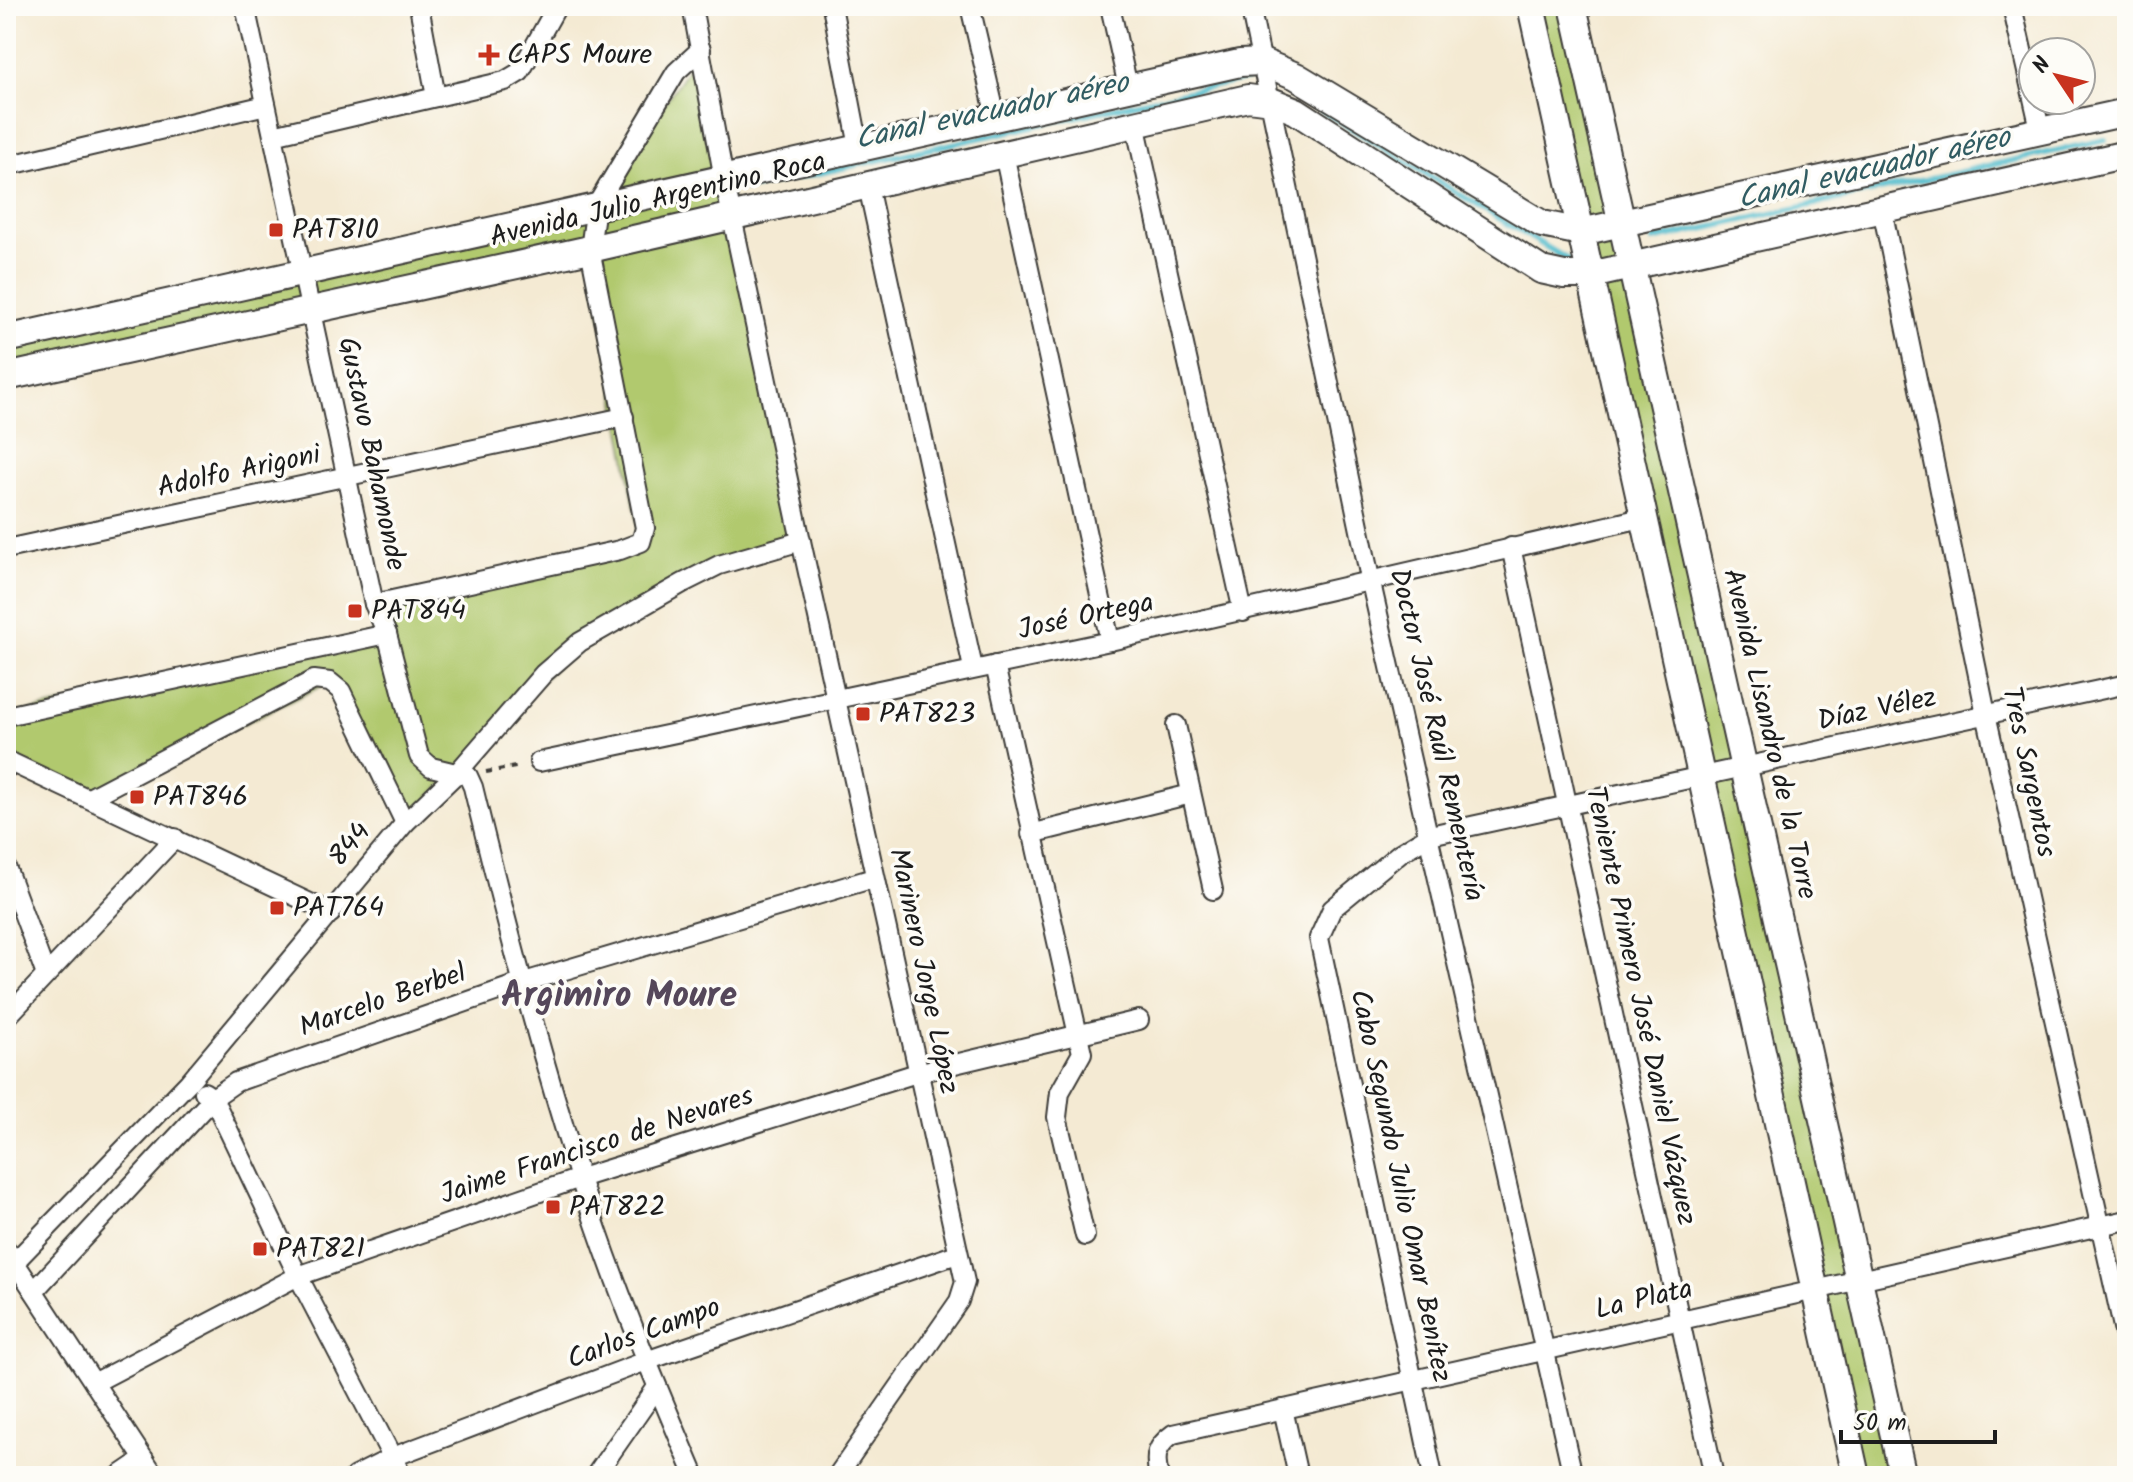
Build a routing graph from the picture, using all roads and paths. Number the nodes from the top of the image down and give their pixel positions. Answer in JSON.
{"nodes":[{"id":1,"x":245,"y":6,"type":"edge"},
{"id":2,"x":419,"y":6,"type":"edge"},
{"id":3,"x":557,"y":6,"type":"edge"},
{"id":4,"x":692,"y":6,"type":"edge"},
{"id":5,"x":832,"y":6,"type":"edge"},
{"id":6,"x":970,"y":6,"type":"edge"},
{"id":7,"x":1110,"y":6,"type":"edge"},
{"id":8,"x":1250,"y":6,"type":"edge"},
{"id":9,"x":1531,"y":6,"type":"edge"},
{"id":10,"x":1573,"y":6,"type":"edge"},
{"id":11,"x":2012,"y":6,"type":"edge"},
{"id":12,"x":701,"y":49,"type":"junction"},
{"id":13,"x":1262,"y":62,"type":"junction"},
{"id":14,"x":1128,"y":87,"type":"junction"},
{"id":15,"x":436,"y":97,"type":"junction"},
{"id":16,"x":1271,"y":101,"type":"junction"},
{"id":17,"x":266,"y":105,"type":"junction"},
{"id":18,"x":2126,"y":116,"type":"edge"},
{"id":19,"x":996,"y":117,"type":"junction"},
{"id":20,"x":1135,"y":123,"type":"junction"},
{"id":21,"x":2040,"y":129,"type":"junction"},
{"id":22,"x":273,"y":135,"type":"junction"},
{"id":23,"x":859,"y":147,"type":"junction"},
{"id":24,"x":1004,"y":154,"type":"junction"},
{"id":25,"x":2127,"y":154,"type":"edge"},
{"id":26,"x":6,"y":166,"type":"edge"},
{"id":27,"x":724,"y":179,"type":"junction"},
{"id":28,"x":868,"y":186,"type":"junction"},
{"id":29,"x":596,"y":206,"type":"junction"},
{"id":30,"x":1882,"y":209,"type":"junction"},
{"id":31,"x":732,"y":215,"type":"junction"},
{"id":32,"x":1622,"y":223,"type":"junction"},
{"id":33,"x":1581,"y":232,"type":"junction"},
{"id":34,"x":590,"y":249,"type":"junction"},
{"id":35,"x":1631,"y":265,"type":"junction"},
{"id":36,"x":303,"y":272,"type":"junction"},
{"id":37,"x":1591,"y":275,"type":"junction"},
{"id":38,"x":311,"y":311,"type":"junction"},
{"id":39,"x":6,"y":339,"type":"edge"},
{"id":40,"x":6,"y":377,"type":"edge"},
{"id":41,"x":624,"y":417,"type":"junction"},
{"id":42,"x":349,"y":478,"type":"junction"},
{"id":43,"x":1642,"y":518,"type":"junction"},
{"id":44,"x":801,"y":541,"type":"junction"},
{"id":45,"x":1511,"y":547,"type":"junction"},
{"id":46,"x":6,"y":549,"type":"edge"},
{"id":47,"x":1371,"y":583,"type":"junction"},
{"id":48,"x":374,"y":604,"type":"junction"},
{"id":49,"x":1243,"y":612,"type":"junction"},
{"id":50,"x":387,"y":634,"type":"junction"},
{"id":51,"x":1110,"y":641,"type":"junction"},
{"id":52,"x":995,"y":665,"type":"junction"},
{"id":53,"x":973,"y":668,"type":"junction"},
{"id":54,"x":2127,"y":684,"type":"edge"},
{"id":55,"x":838,"y":700,"type":"junction"},
{"id":56,"x":1986,"y":714,"type":"junction"},
{"id":57,"x":6,"y":716,"type":"edge"},
{"id":58,"x":1176,"y":725,"type":"dead end"},
{"id":59,"x":6,"y":760,"type":"edge"},
{"id":60,"x":539,"y":762,"type":"joint"},
{"id":61,"x":1744,"y":767,"type":"junction"},
{"id":62,"x":463,"y":774,"type":"junction"},
{"id":63,"x":1702,"y":776,"type":"junction"},
{"id":64,"x":1191,"y":794,"type":"junction"},
{"id":65,"x":91,"y":797,"type":"junction"},
{"id":66,"x":1568,"y":806,"type":"junction"},
{"id":67,"x":405,"y":823,"type":"junction"},
{"id":68,"x":1031,"y":834,"type":"junction"},
{"id":69,"x":1430,"y":835,"type":"junction"},
{"id":70,"x":175,"y":838,"type":"junction"},
{"id":71,"x":7,"y":872,"type":"edge"},
{"id":72,"x":874,"y":878,"type":"junction"},
{"id":73,"x":1213,"y":890,"type":"dead end"},
{"id":74,"x":1332,"y":909,"type":"joint"},
{"id":75,"x":331,"y":913,"type":"junction"},
{"id":76,"x":46,"y":975,"type":"junction"},
{"id":77,"x":521,"y":983,"type":"junction"},
{"id":78,"x":6,"y":1018,"type":"edge"},
{"id":79,"x":1139,"y":1020,"type":"dead end"},
{"id":80,"x":1077,"y":1034,"type":"junction"},
{"id":81,"x":917,"y":1073,"type":"junction"},
{"id":82,"x":188,"y":1083,"type":"junction"},
{"id":83,"x":213,"y":1098,"type":"junction"},
{"id":84,"x":580,"y":1178,"type":"junction"},
{"id":85,"x":2127,"y":1220,"type":"edge"},
{"id":86,"x":2101,"y":1226,"type":"junction"},
{"id":87,"x":1085,"y":1236,"type":"dead end"},
{"id":88,"x":957,"y":1254,"type":"junction"},
{"id":89,"x":9,"y":1261,"type":"edge"},
{"id":90,"x":298,"y":1276,"type":"junction"},
{"id":91,"x":1859,"y":1280,"type":"junction"},
{"id":92,"x":1815,"y":1290,"type":"junction"},
{"id":93,"x":34,"y":1291,"type":"junction"},
{"id":94,"x":1680,"y":1320,"type":"junction"},
{"id":95,"x":2127,"y":1345,"type":"edge"},
{"id":96,"x":1545,"y":1351,"type":"junction"},
{"id":97,"x":646,"y":1361,"type":"junction"},
{"id":98,"x":1412,"y":1380,"type":"junction"},
{"id":99,"x":94,"y":1383,"type":"junction"},
{"id":100,"x":657,"y":1387,"type":"junction"},
{"id":101,"x":1283,"y":1409,"type":"junction"},
{"id":102,"x":393,"y":1457,"type":"junction"},
{"id":103,"x":144,"y":1459,"type":"junction"},
{"id":104,"x":119,"y":1476,"type":"edge"},
{"id":105,"x":155,"y":1476,"type":"edge"},
{"id":106,"x":355,"y":1476,"type":"edge"},
{"id":107,"x":402,"y":1476,"type":"edge"},
{"id":108,"x":595,"y":1476,"type":"edge"},
{"id":109,"x":695,"y":1476,"type":"edge"},
{"id":110,"x":837,"y":1476,"type":"edge"},
{"id":111,"x":1159,"y":1476,"type":"edge"},
{"id":112,"x":1298,"y":1476,"type":"edge"},
{"id":113,"x":1433,"y":1476,"type":"edge"},
{"id":114,"x":1573,"y":1476,"type":"edge"},
{"id":115,"x":1714,"y":1476,"type":"edge"},
{"id":116,"x":1856,"y":1476,"type":"edge"},
{"id":117,"x":1903,"y":1476,"type":"edge"}],
"edges":[{"from":1,"to":17,"type":"street"},
{"from":2,"to":15,"type":"street"},
{"from":3,"to":15,"type":"street"},
{"from":4,"to":12,"type":"street"},
{"from":5,"to":23,"type":"street"},
{"from":6,"to":19,"type":"street"},
{"from":7,"to":14,"type":"street"},
{"from":8,"to":13,"type":"street","name":"Doctor José Raúl Rementería"},
{"from":9,"to":33,"type":"main road"},
{"from":10,"to":32,"type":"main road","name":"Avenida Lisandro de la Torre"},
{"from":11,"to":21,"type":"street"},
{"from":12,"to":27,"type":"street"},
{"from":12,"to":29,"type":"street"},
{"from":13,"to":14,"type":"main road","name":"Avenida Julio Argentino Roca"},
{"from":13,"to":16,"type":"street","name":"Doctor José Raúl Rementería"},
{"from":13,"to":33,"type":"main road","name":"Avenida Julio Argentino Roca"},
{"from":14,"to":19,"type":"main road","name":"Avenida Julio Argentino Roca"},
{"from":15,"to":22,"type":"street"},
{"from":16,"to":20,"type":"main road","name":"Avenida Julio Argentino Roca"},
{"from":16,"to":37,"type":"main road","name":"Avenida Julio Argentino Roca"},
{"from":16,"to":47,"type":"street","name":"Doctor José Raúl Rementería"},
{"from":17,"to":22,"type":"street"},
{"from":17,"to":26,"type":"street"},
{"from":18,"to":21,"type":"main road","name":"Avenida Julio Argentino Roca"},
{"from":19,"to":23,"type":"main road","name":"Avenida Julio Argentino Roca"},
{"from":20,"to":24,"type":"main road","name":"Avenida Julio Argentino Roca"},
{"from":20,"to":49,"type":"street"},
{"from":21,"to":32,"type":"main road","name":"Avenida Julio Argentino Roca"},
{"from":22,"to":36,"type":"street"},
{"from":23,"to":27,"type":"main road","name":"Avenida Julio Argentino Roca"},
{"from":24,"to":28,"type":"main road","name":"Avenida Julio Argentino Roca"},
{"from":24,"to":51,"type":"street"},
{"from":25,"to":30,"type":"main road","name":"Avenida Julio Argentino Roca"},
{"from":27,"to":29,"type":"main road","name":"Avenida Julio Argentino Roca"},
{"from":27,"to":31,"type":"street","name":"Marinero Jorge López"},
{"from":28,"to":31,"type":"main road","name":"Avenida Julio Argentino Roca"},
{"from":28,"to":53,"type":"street"},
{"from":29,"to":34,"type":"street"},
{"from":29,"to":36,"type":"main road","name":"Avenida Julio Argentino Roca"},
{"from":30,"to":35,"type":"main road","name":"Avenida Julio Argentino Roca"},
{"from":30,"to":56,"type":"street","name":"Tres Sargentos"},
{"from":31,"to":34,"type":"main road","name":"Avenida Julio Argentino Roca"},
{"from":31,"to":44,"type":"street","name":"Marinero Jorge López"},
{"from":32,"to":33,"type":"main road","name":"Avenida Julio Argentino Roca"},
{"from":32,"to":35,"type":"main road","name":"Avenida Lisandro de la Torre"},
{"from":33,"to":37,"type":"main road"},
{"from":34,"to":38,"type":"main road","name":"Avenida Julio Argentino Roca"},
{"from":34,"to":41,"type":"street"},
{"from":35,"to":37,"type":"main road","name":"Avenida Julio Argentino Roca"},
{"from":35,"to":61,"type":"main road","name":"Avenida Lisandro de la Torre"},
{"from":36,"to":38,"type":"street","name":"Gustavo Bahamonde"},
{"from":36,"to":39,"type":"main road","name":"Avenida Julio Argentino Roca"},
{"from":37,"to":43,"type":"main road"},
{"from":38,"to":40,"type":"main road","name":"Avenida Julio Argentino Roca"},
{"from":38,"to":42,"type":"street","name":"Gustavo Bahamonde"},
{"from":41,"to":42,"type":"street","name":"Adolfo Arigoni"},
{"from":41,"to":48,"type":"street"},
{"from":42,"to":46,"type":"street","name":"Adolfo Arigoni"},
{"from":42,"to":48,"type":"street","name":"Gustavo Bahamonde"},
{"from":43,"to":45,"type":"street","name":"José Ortega"},
{"from":43,"to":63,"type":"main road"},
{"from":44,"to":55,"type":"street","name":"Marinero Jorge López"},
{"from":44,"to":62,"type":"street","name":"844"},
{"from":45,"to":47,"type":"street","name":"José Ortega"},
{"from":45,"to":66,"type":"street","name":"Teniente Primero José Daniel Vázquez"},
{"from":47,"to":49,"type":"street","name":"José Ortega"},
{"from":47,"to":69,"type":"street","name":"Doctor José Raúl Rementería"},
{"from":48,"to":50,"type":"street","name":"Gustavo Bahamonde"},
{"from":49,"to":51,"type":"street","name":"José Ortega"},
{"from":50,"to":57,"type":"street"},
{"from":50,"to":62,"type":"street","name":"Gustavo Bahamonde"},
{"from":51,"to":52,"type":"street","name":"José Ortega"},
{"from":52,"to":53,"type":"street","name":"José Ortega"},
{"from":52,"to":68,"type":"street"},
{"from":53,"to":55,"type":"street","name":"José Ortega"},
{"from":54,"to":56,"type":"street","name":"Díaz Vélez"},
{"from":55,"to":60,"type":"street","name":"José Ortega"},
{"from":55,"to":72,"type":"street","name":"Marinero Jorge López"},
{"from":56,"to":61,"type":"street","name":"Díaz Vélez"},
{"from":56,"to":86,"type":"street","name":"Tres Sargentos"},
{"from":58,"to":64,"type":"street"},
{"from":59,"to":65,"type":"street"},
{"from":60,"to":62,"type":"path"},
{"from":61,"to":63,"type":"street","name":"Díaz Vélez"},
{"from":61,"to":91,"type":"main road","name":"Avenida Lisandro de la Torre"},
{"from":62,"to":67,"type":"street","name":"844"},
{"from":62,"to":77,"type":"street"},
{"from":63,"to":66,"type":"street","name":"Díaz Vélez"},
{"from":63,"to":92,"type":"main road"},
{"from":64,"to":68,"type":"street"},
{"from":64,"to":73,"type":"street"},
{"from":65,"to":67,"type":"street"},
{"from":65,"to":70,"type":"street"},
{"from":66,"to":69,"type":"street","name":"Díaz Vélez"},
{"from":66,"to":94,"type":"street","name":"Teniente Primero José Daniel Vázquez"},
{"from":67,"to":75,"type":"street","name":"844"},
{"from":68,"to":80,"type":"street"},
{"from":69,"to":74,"type":"street","name":"Díaz Vélez"},
{"from":69,"to":96,"type":"street","name":"Doctor José Raúl Rementería"},
{"from":70,"to":75,"type":"street"},
{"from":70,"to":76,"type":"street"},
{"from":71,"to":76,"type":"street"},
{"from":72,"to":77,"type":"street","name":"Marcelo Berbel"},
{"from":72,"to":81,"type":"street","name":"Marinero Jorge López"},
{"from":74,"to":98,"type":"street","name":"Cabo Segundo Julio Omar Benítez"},
{"from":75,"to":82,"type":"street","name":"844"},
{"from":76,"to":78,"type":"street"},
{"from":77,"to":83,"type":"street","name":"Marcelo Berbel"},
{"from":77,"to":84,"type":"street"},
{"from":79,"to":80,"type":"street","name":"Jaime Francisco de Nevares"},
{"from":80,"to":81,"type":"street","name":"Jaime Francisco de Nevares"},
{"from":80,"to":87,"type":"street"},
{"from":81,"to":84,"type":"street","name":"Jaime Francisco de Nevares"},
{"from":81,"to":88,"type":"street","name":"Marinero Jorge López"},
{"from":82,"to":83,"type":"street"},
{"from":82,"to":89,"type":"street","name":"844"},
{"from":83,"to":90,"type":"street"},
{"from":83,"to":93,"type":"street","name":"Marcelo Berbel"},
{"from":84,"to":90,"type":"street","name":"Jaime Francisco de Nevares"},
{"from":84,"to":97,"type":"street"},
{"from":85,"to":86,"type":"street","name":"La Plata"},
{"from":86,"to":91,"type":"street","name":"La Plata"},
{"from":86,"to":95,"type":"street","name":"Tres Sargentos"},
{"from":88,"to":97,"type":"street","name":"Carlos Campo"},
{"from":88,"to":110,"type":"street","name":"Marinero Jorge López"},
{"from":89,"to":93,"type":"street"},
{"from":90,"to":99,"type":"street","name":"Jaime Francisco de Nevares"},
{"from":90,"to":102,"type":"street"},
{"from":91,"to":92,"type":"street","name":"La Plata"},
{"from":91,"to":117,"type":"main road","name":"Avenida Lisandro de la Torre"},
{"from":92,"to":94,"type":"street","name":"La Plata"},
{"from":92,"to":116,"type":"main road"},
{"from":93,"to":99,"type":"street"},
{"from":94,"to":96,"type":"street","name":"La Plata"},
{"from":94,"to":115,"type":"street","name":"Teniente Primero José Daniel Vázquez"},
{"from":96,"to":98,"type":"street","name":"La Plata"},
{"from":96,"to":114,"type":"street","name":"Doctor José Raúl Rementería"},
{"from":97,"to":100,"type":"street"},
{"from":97,"to":102,"type":"street","name":"Carlos Campo"},
{"from":98,"to":101,"type":"street","name":"La Plata"},
{"from":98,"to":113,"type":"street","name":"Cabo Segundo Julio Omar Benítez"},
{"from":99,"to":103,"type":"street"},
{"from":100,"to":108,"type":"street"},
{"from":100,"to":109,"type":"street"},
{"from":101,"to":111,"type":"street","name":"La Plata"},
{"from":101,"to":112,"type":"street"},
{"from":102,"to":106,"type":"street","name":"Carlos Campo"},
{"from":102,"to":107,"type":"street"},
{"from":103,"to":104,"type":"street"},
{"from":103,"to":105,"type":"street"}]}
